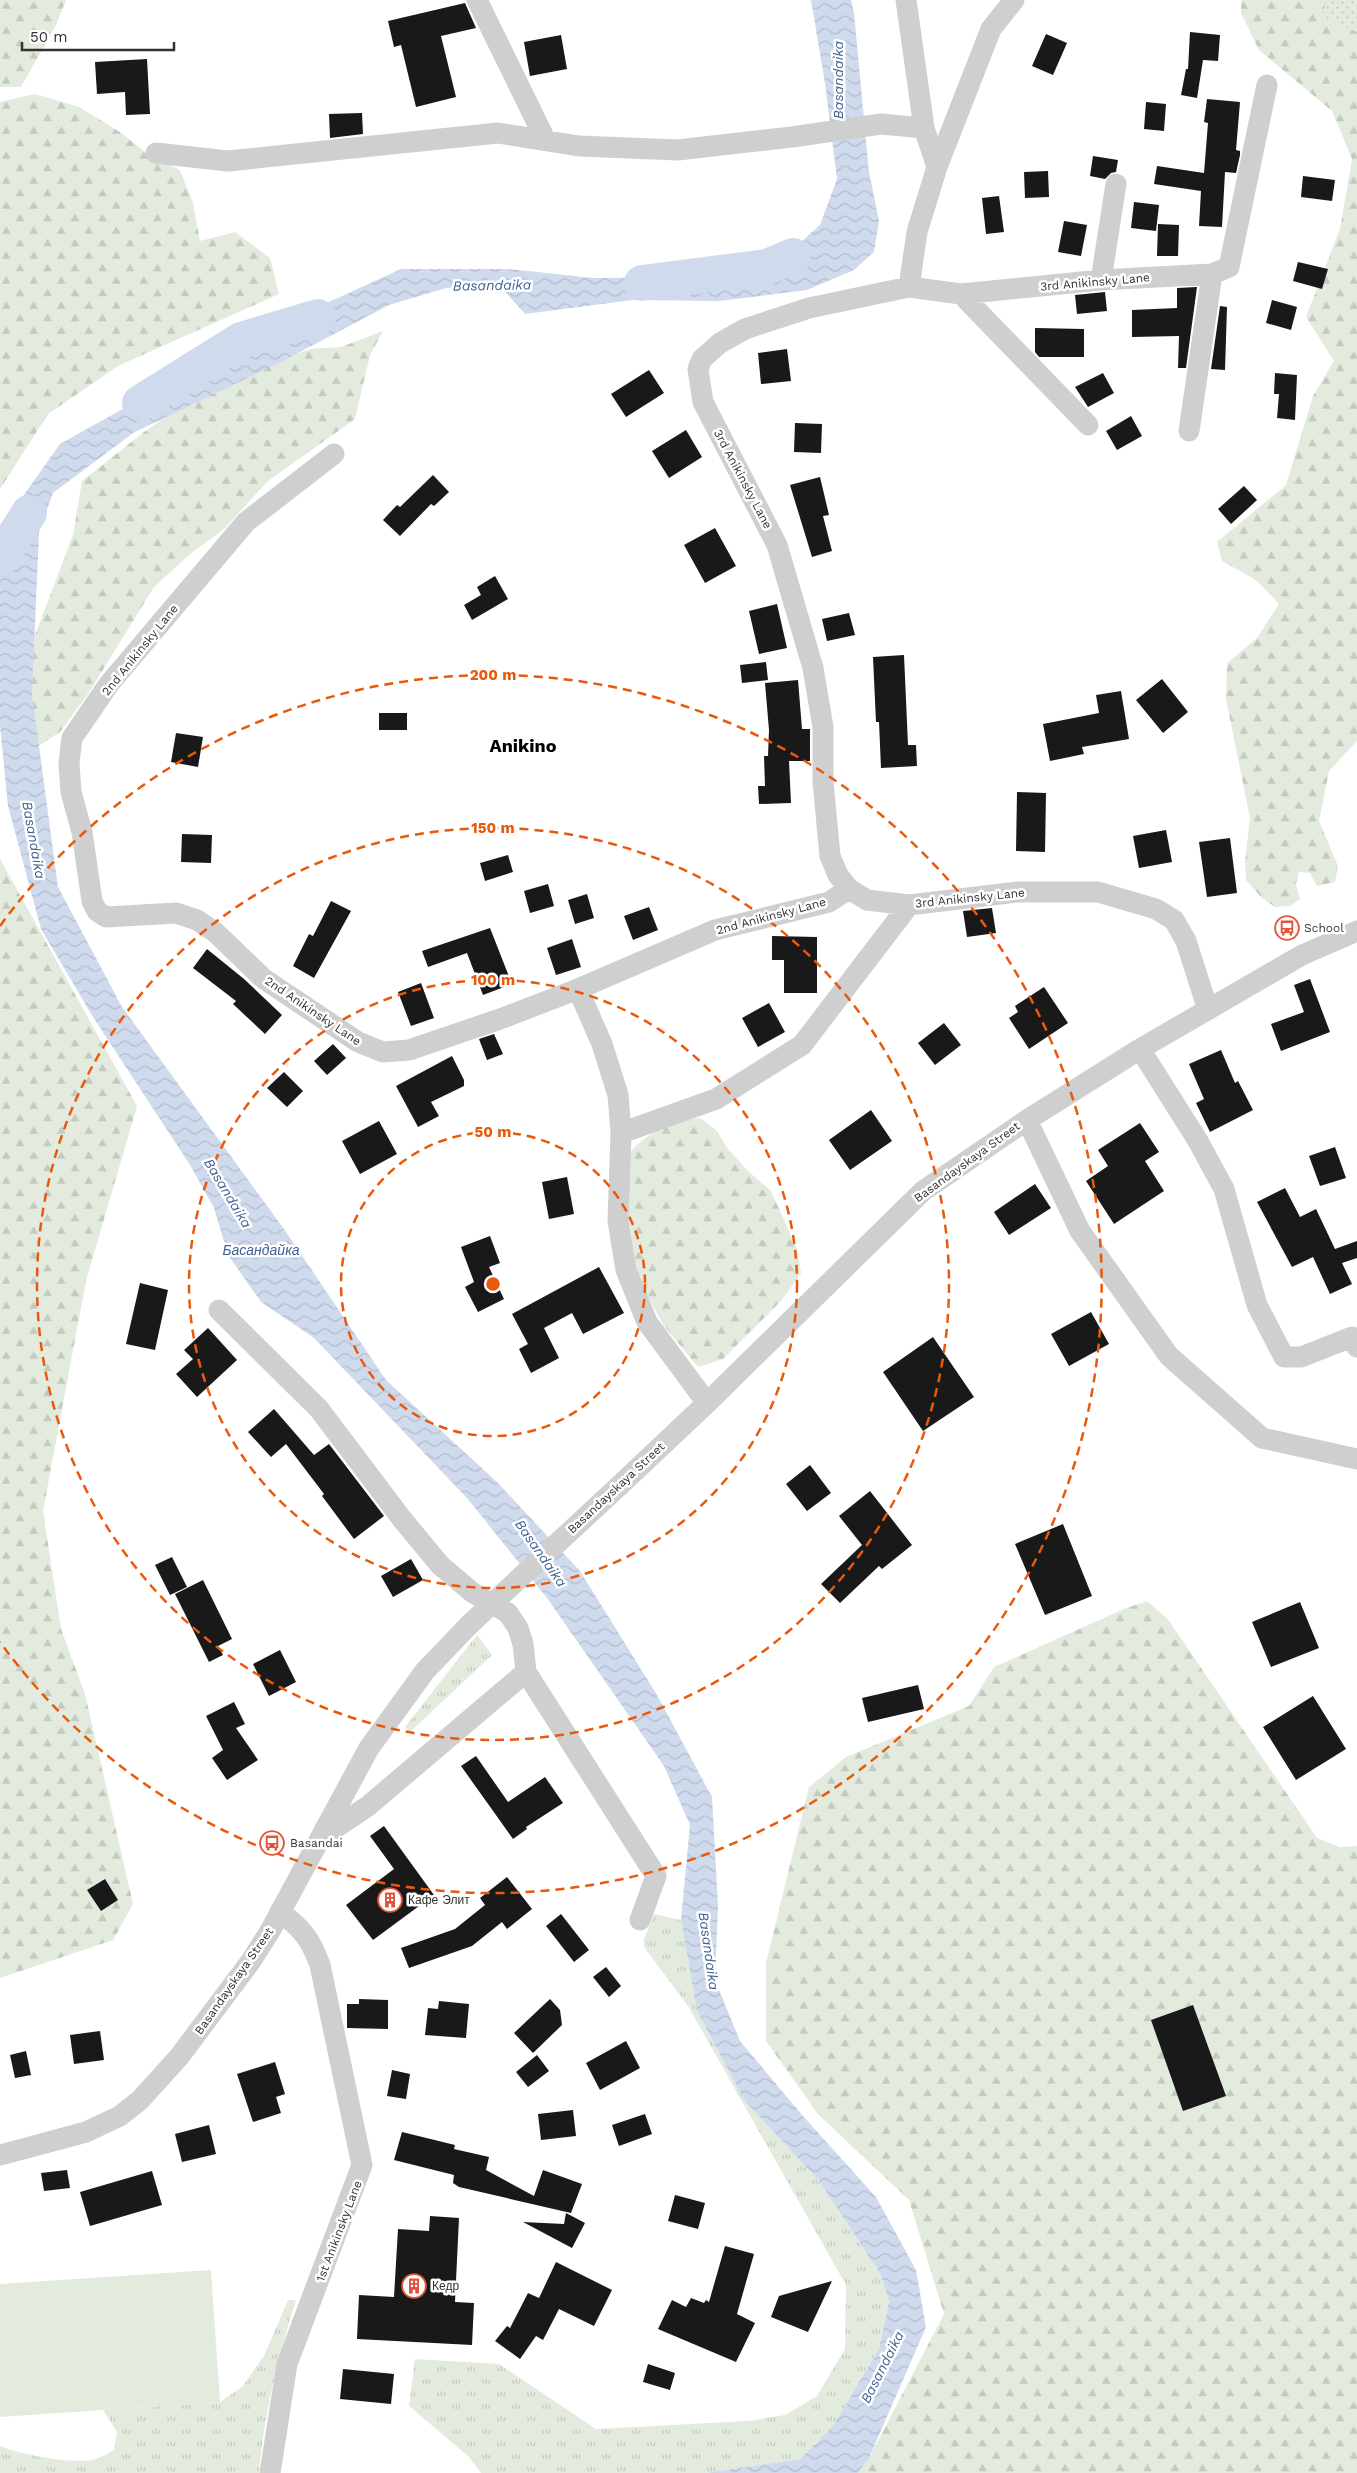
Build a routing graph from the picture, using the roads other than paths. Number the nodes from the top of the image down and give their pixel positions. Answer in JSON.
{"nodes":[{"id":1,"x":477,"y":0,"type":"edge"},
{"id":2,"x":906,"y":0,"type":"edge"},
{"id":3,"x":1014,"y":0,"type":"edge"},
{"id":4,"x":1267,"y":85,"type":"dead end"},
{"id":5,"x":924,"y":128,"type":"junction"},
{"id":6,"x":545,"y":139,"type":"junction"},
{"id":7,"x":156,"y":153,"type":"dead end"},
{"id":8,"x":937,"y":167,"type":"junction"},
{"id":9,"x":1116,"y":184,"type":"dead end"},
{"id":10,"x":1212,"y":274,"type":"junction"},
{"id":11,"x":1101,"y":280,"type":"junction"},
{"id":12,"x":909,"y":287,"type":"junction"},
{"id":13,"x":961,"y":294,"type":"junction"},
{"id":14,"x":1088,"y":425,"type":"dead end"},
{"id":15,"x":1189,"y":431,"type":"dead end"},
{"id":16,"x":334,"y":454,"type":"dead end"},
{"id":17,"x":848,"y":889,"type":"junction"},
{"id":18,"x":910,"y":905,"type":"junction"},
{"id":19,"x":1357,"y":931,"type":"edge"},
{"id":20,"x":578,"y":989,"type":"junction"},
{"id":21,"x":1208,"y":1010,"type":"junction"},
{"id":22,"x":1140,"y":1049,"type":"junction"},
{"id":23,"x":1027,"y":1120,"type":"junction"},
{"id":24,"x":621,"y":1133,"type":"junction"},
{"id":25,"x":219,"y":1310,"type":"dead end"},
{"id":26,"x":1357,"y":1347,"type":"edge"},
{"id":27,"x":707,"y":1403,"type":"junction"},
{"id":28,"x":1357,"y":1459,"type":"edge"},
{"id":29,"x":526,"y":1672,"type":"junction"},
{"id":30,"x":320,"y":1838,"type":"junction"},
{"id":31,"x":280,"y":1912,"type":"junction"},
{"id":32,"x":640,"y":1920,"type":"dead end"},
{"id":33,"x":0,"y":2155,"type":"edge"},
{"id":34,"x":270,"y":2473,"type":"edge"}],
"edges":[{"from":1,"to":6,"type":"street"},
{"from":2,"to":5,"type":"street"},
{"from":3,"to":8,"type":"street"},
{"from":4,"to":10,"type":"street"},
{"from":5,"to":6,"type":"street"},
{"from":5,"to":8,"type":"street"},
{"from":6,"to":7,"type":"street"},
{"from":8,"to":12,"type":"street"},
{"from":9,"to":11,"type":"street"},
{"from":10,"to":11,"type":"street","name":"3rd Anikinsky Lane"},
{"from":10,"to":15,"type":"street"},
{"from":11,"to":13,"type":"street","name":"3rd Anikinsky Lane"},
{"from":12,"to":13,"type":"street","name":"3rd Anikinsky Lane"},
{"from":12,"to":17,"type":"street","name":"3rd Anikinsky Lane"},
{"from":13,"to":14,"type":"street"},
{"from":16,"to":20,"type":"street","name":"2nd Anikinsky Lane"},
{"from":17,"to":18,"type":"street","name":"3rd Anikinsky Lane"},
{"from":17,"to":20,"type":"street","name":"2nd Anikinsky Lane"},
{"from":18,"to":21,"type":"street","name":"3rd Anikinsky Lane"},
{"from":18,"to":24,"type":"street"},
{"from":19,"to":21,"type":"street","name":"Basandayskaya Street"},
{"from":20,"to":24,"type":"street"},
{"from":21,"to":22,"type":"street","name":"Basandayskaya Street"},
{"from":22,"to":23,"type":"street","name":"Basandayskaya Street"},
{"from":22,"to":26,"type":"street"},
{"from":23,"to":27,"type":"street","name":"Basandayskaya Street"},
{"from":23,"to":28,"type":"street"},
{"from":24,"to":27,"type":"street"},
{"from":25,"to":29,"type":"street"},
{"from":27,"to":30,"type":"street","name":"Basandayskaya Street","bridge":true},
{"from":29,"to":30,"type":"street"},
{"from":29,"to":32,"type":"street"},
{"from":30,"to":31,"type":"street","name":"Basandayskaya Street"},
{"from":31,"to":33,"type":"street","name":"Basandayskaya Street"},
{"from":31,"to":34,"type":"street","name":"1st Anikinsky Lane"}]}
